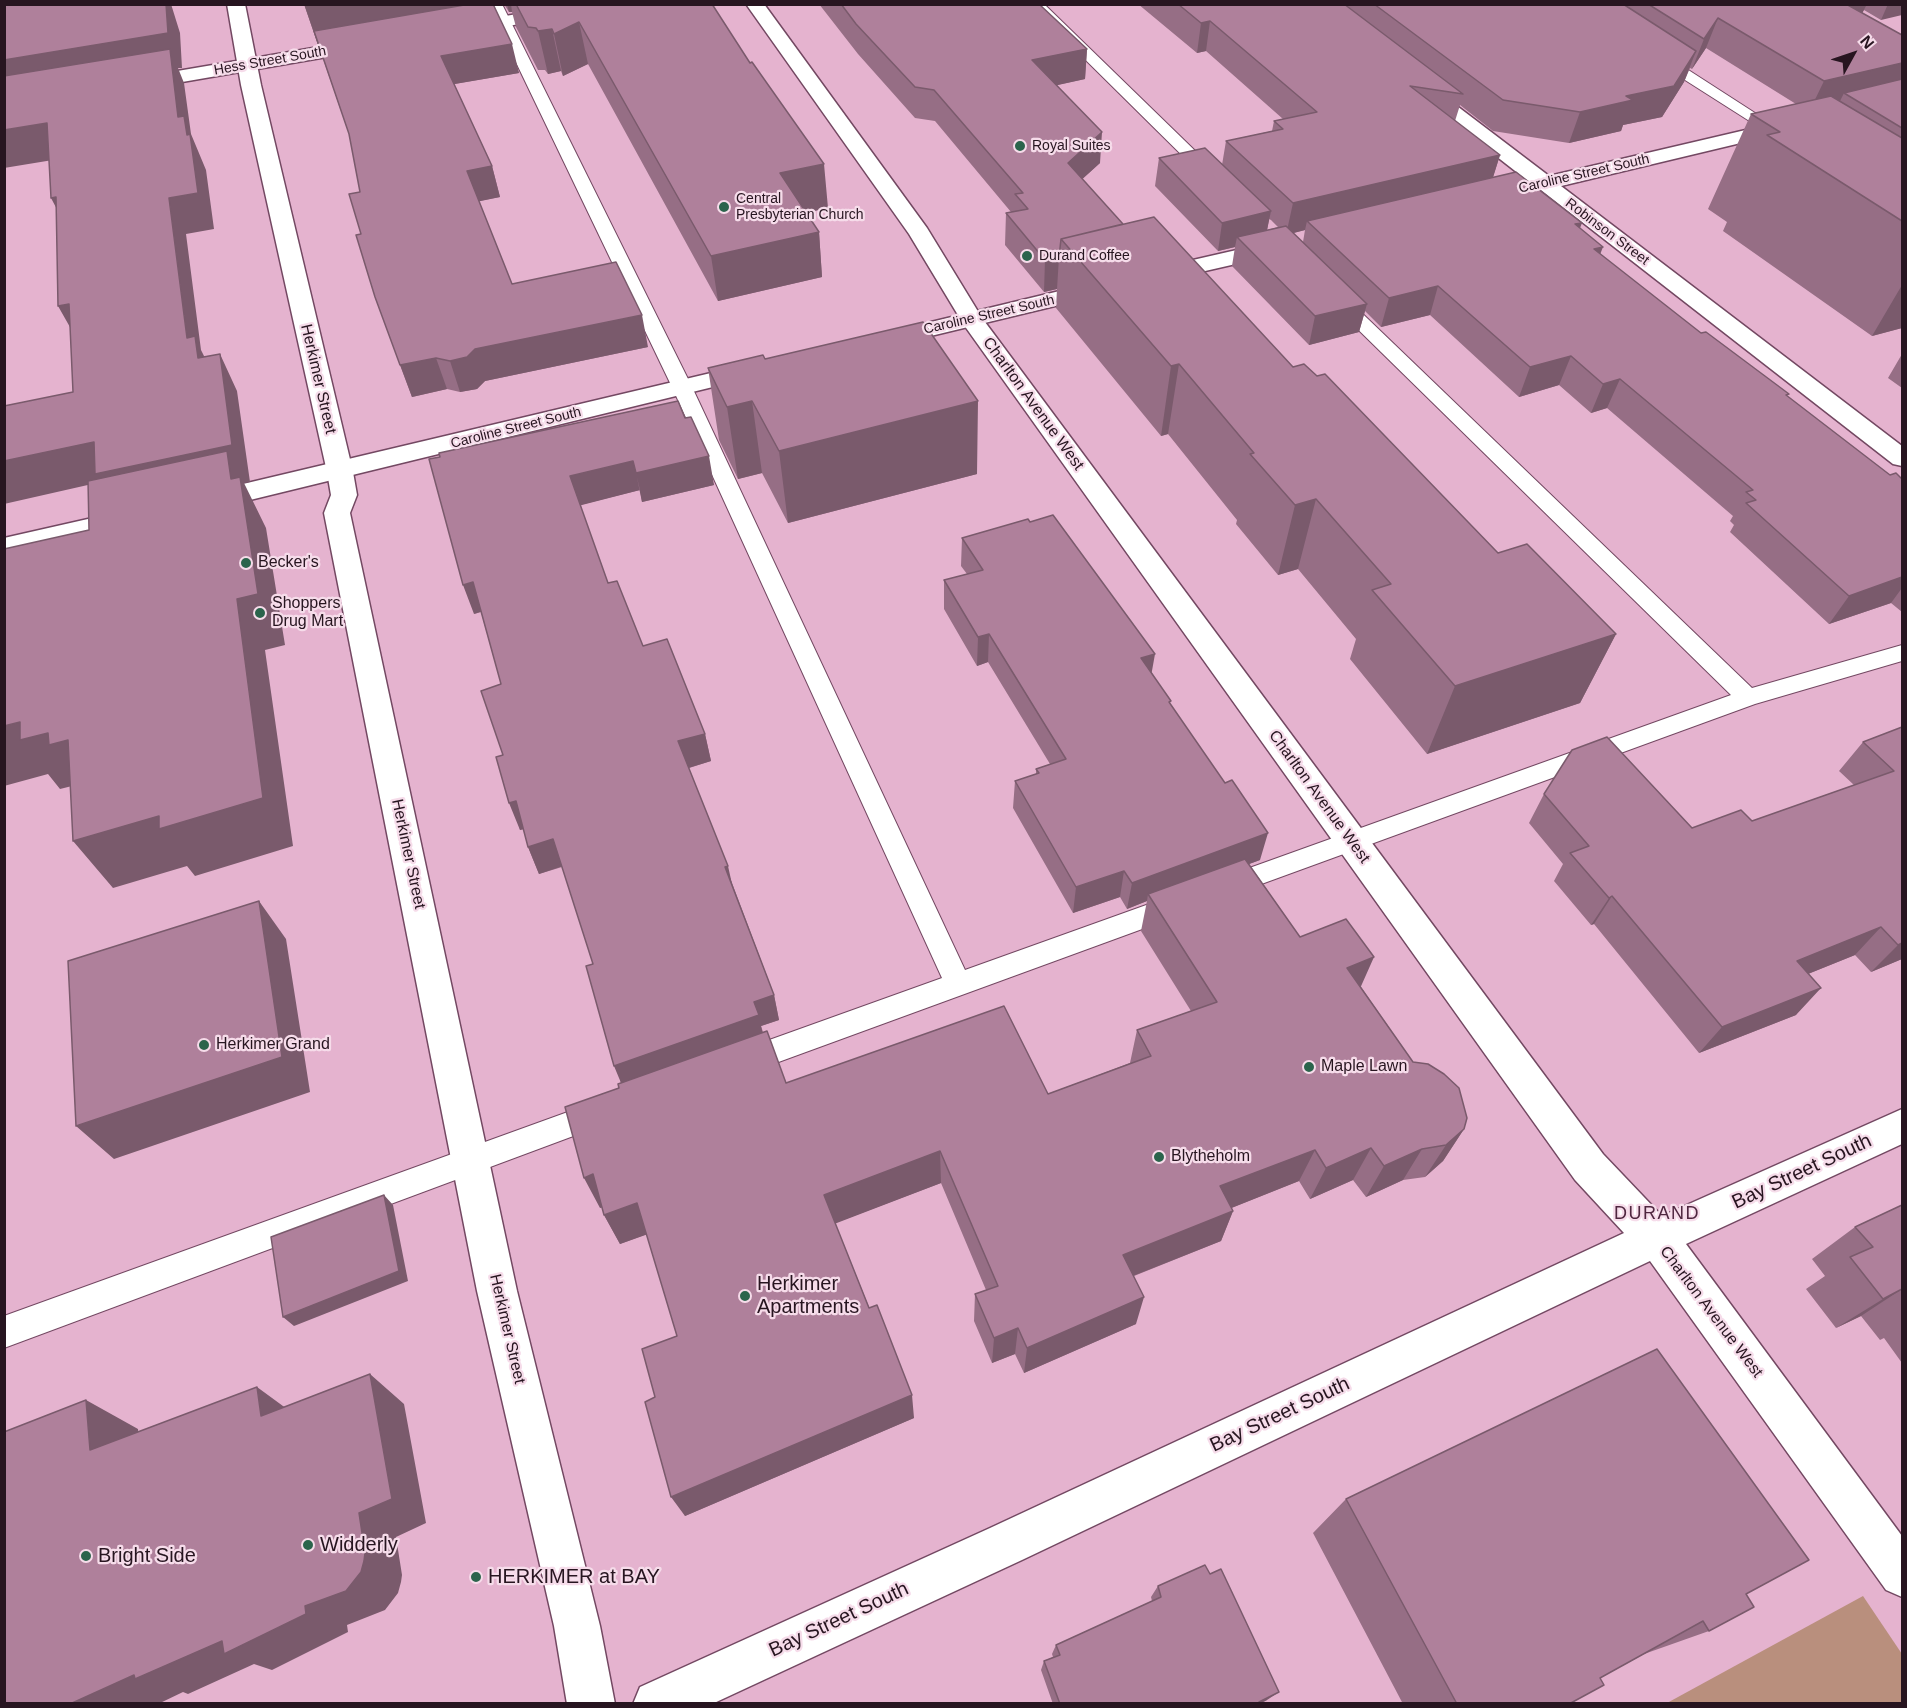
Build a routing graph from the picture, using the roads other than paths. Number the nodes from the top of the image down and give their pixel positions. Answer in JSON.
{"nodes":[{"id":1,"x":236,"y":4,"type":"edge"},
{"id":2,"x":606,"y":4,"type":"edge"},
{"id":3,"x":755,"y":4,"type":"edge"},
{"id":4,"x":1036,"y":4,"type":"edge"},
{"id":5,"x":499,"y":13,"type":"edge"},
{"id":6,"x":434,"y":33,"type":"edge"},
{"id":7,"x":389,"y":41,"type":"edge"},
{"id":8,"x":1645,"y":48,"type":"edge"},
{"id":9,"x":248,"y":65,"type":"junction"},
{"id":10,"x":1405,"y":76,"type":"edge"},
{"id":11,"x":117,"y":87,"type":"edge"},
{"id":12,"x":1805,"y":122,"type":"edge"},
{"id":13,"x":1773,"y":130,"type":"junction"},
{"id":14,"x":1793,"y":142,"type":"edge"},
{"id":15,"x":1544,"y":183,"type":"junction"},
{"id":16,"x":1224,"y":188,"type":"edge"},
{"id":17,"x":1465,"y":202,"type":"edge"},
{"id":18,"x":1267,"y":229,"type":"edge"},
{"id":19,"x":1290,"y":248,"type":"joint"},
{"id":20,"x":1326,"y":288,"type":"edge"},
{"id":21,"x":972,"y":320,"type":"junction"},
{"id":22,"x":864,"y":344,"type":"edge"},
{"id":23,"x":773,"y":366,"type":"edge"},
{"id":24,"x":682,"y":387,"type":"junction"},
{"id":25,"x":1902,"y":458,"type":"edge"},
{"id":26,"x":339,"y":471,"type":"junction"},
{"id":27,"x":4,"y":547,"type":"edge"},
{"id":28,"x":1902,"y":653,"type":"edge"},
{"id":29,"x":1748,"y":698,"type":"junction"},
{"id":30,"x":1352,"y":842,"type":"junction"},
{"id":31,"x":958,"y":983,"type":"junction"},
{"id":32,"x":722,"y":1069,"type":"edge"},
{"id":33,"x":621,"y":1106,"type":"edge"},
{"id":34,"x":1902,"y":1126,"type":"edge"},
{"id":35,"x":471,"y":1160,"type":"junction"},
{"id":36,"x":1656,"y":1238,"type":"junction"},
{"id":37,"x":4,"y":1332,"type":"edge"},
{"id":38,"x":1902,"y":1574,"type":"edge"},
{"id":39,"x":591,"y":1704,"type":"edge"},
{"id":40,"x":657,"y":1704,"type":"edge"}],
"edges":[{"from":1,"to":9,"type":"street","name":"Herkimer Street"},
{"from":2,"to":5,"type":"street"},
{"from":3,"to":21,"type":"street","name":"Charlton Avenue West"},
{"from":4,"to":16,"type":"lane"},
{"from":5,"to":6,"type":"street"},
{"from":5,"to":24,"type":"lane"},
{"from":7,"to":9,"type":"street","name":"Hess Street South"},
{"from":8,"to":13,"type":"lane"},
{"from":9,"to":11,"type":"street","name":"Hess Street South"},
{"from":9,"to":26,"type":"street","name":"Herkimer Street"},
{"from":10,"to":15,"type":"street","name":"Robinson Street"},
{"from":12,"to":13,"type":"street","name":"Caroline Street South"},
{"from":13,"to":14,"type":"lane"},
{"from":13,"to":15,"type":"street","name":"Caroline Street South"},
{"from":15,"to":17,"type":"street","name":"Caroline Street South"},
{"from":15,"to":25,"type":"street","name":"Robinson Street"},
{"from":18,"to":19,"type":"lane"},
{"from":19,"to":21,"type":"street","name":"Caroline Street South"},
{"from":20,"to":29,"type":"lane"},
{"from":21,"to":22,"type":"street","name":"Caroline Street South"},
{"from":21,"to":30,"type":"street","name":"Charlton Avenue West"},
{"from":23,"to":24,"type":"street","name":"Caroline Street South"},
{"from":24,"to":26,"type":"street","name":"Caroline Street South"},
{"from":24,"to":31,"type":"lane"},
{"from":26,"to":27,"type":"street","name":"Caroline Street South"},
{"from":26,"to":35,"type":"street","name":"Herkimer Street"},
{"from":28,"to":29,"type":"lane"},
{"from":29,"to":30,"type":"lane"},
{"from":30,"to":31,"type":"lane"},
{"from":30,"to":36,"type":"street","name":"Charlton Avenue West"},
{"from":31,"to":32,"type":"lane"},
{"from":33,"to":35,"type":"lane"},
{"from":34,"to":36,"type":"street","name":"Bay Street South"},
{"from":35,"to":37,"type":"lane"},
{"from":35,"to":39,"type":"street","name":"Herkimer Street"},
{"from":36,"to":38,"type":"street","name":"Charlton Avenue West"},
{"from":36,"to":40,"type":"street","name":"Bay Street South"}]}
